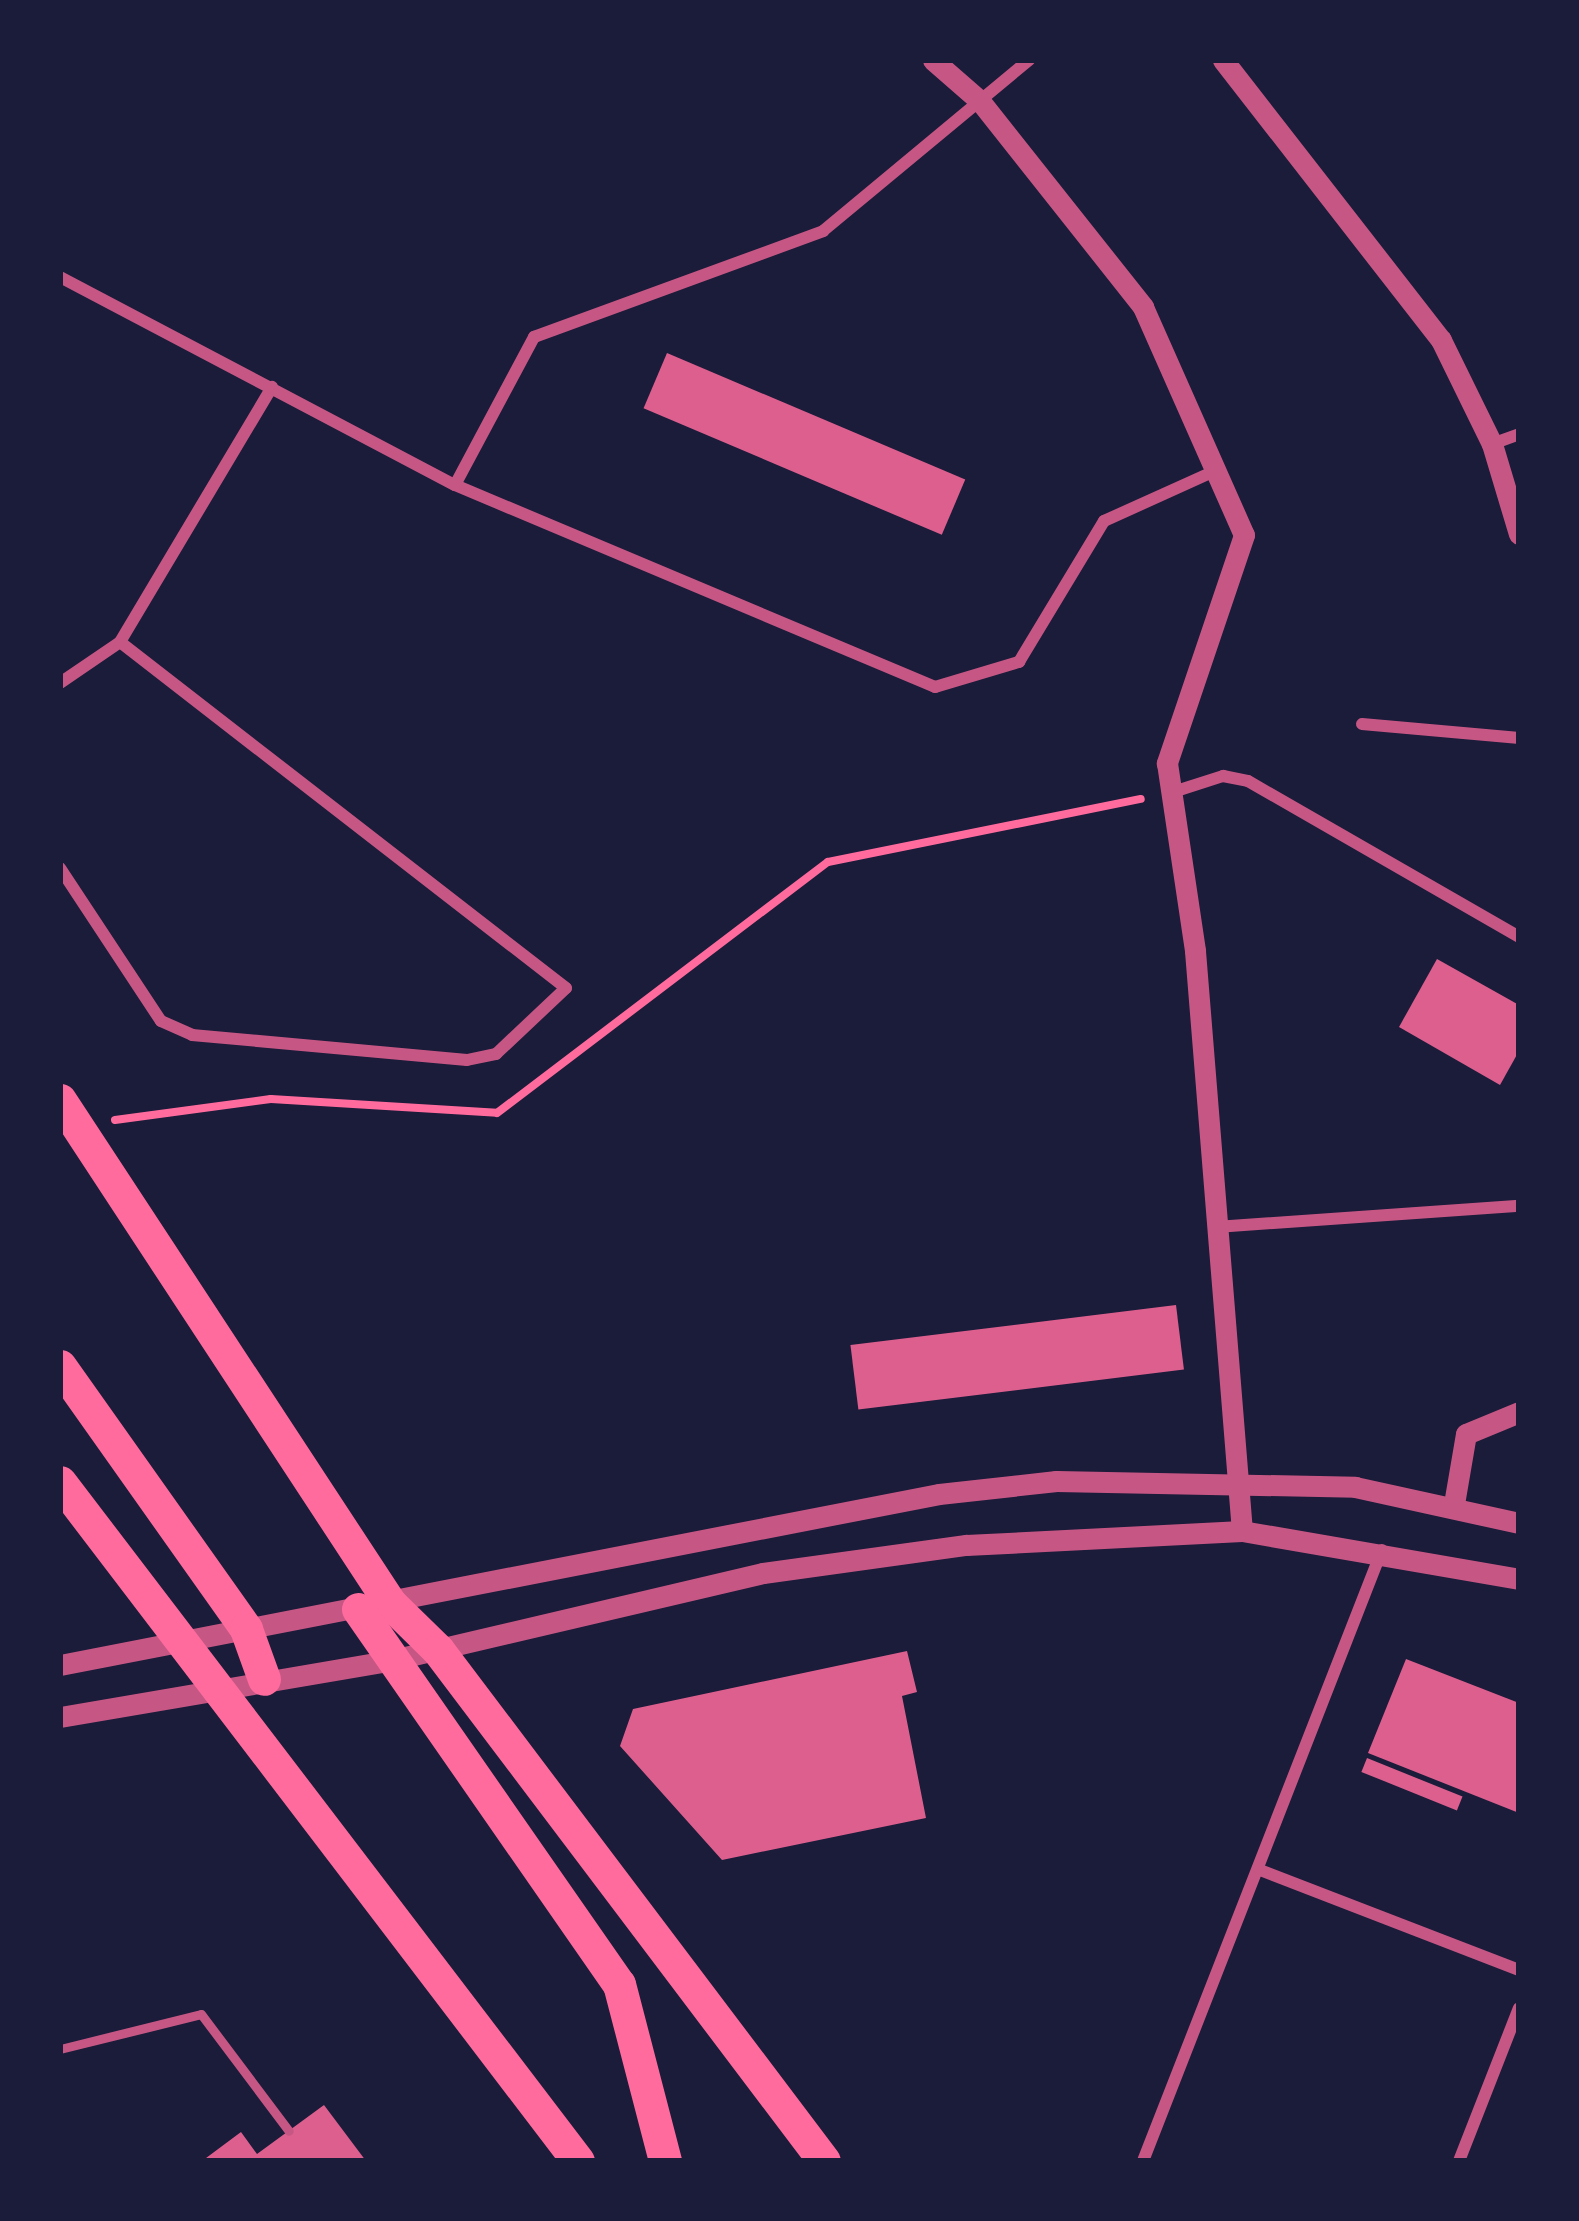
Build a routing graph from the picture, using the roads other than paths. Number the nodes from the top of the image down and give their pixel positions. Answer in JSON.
{"nodes":[{"id":1,"x":932,"y":60,"type":"edge"},
{"id":2,"x":1029,"y":60,"type":"edge"},
{"id":3,"x":1223,"y":60,"type":"edge"},
{"id":4,"x":980,"y":101,"type":"junction"},
{"id":5,"x":60,"y":277,"type":"edge"},
{"id":6,"x":272,"y":387,"type":"junction"},
{"id":7,"x":1519,"y":434,"type":"edge"},
{"id":8,"x":1492,"y":443,"type":"junction"},
{"id":9,"x":1220,"y":468,"type":"junction"},
{"id":10,"x":455,"y":485,"type":"junction"},
{"id":11,"x":1519,"y":534,"type":"edge"},
{"id":12,"x":120,"y":642,"type":"junction"},
{"id":13,"x":60,"y":683,"type":"edge"},
{"id":14,"x":1362,"y":724,"type":"dead end"},
{"id":15,"x":1519,"y":738,"type":"edge"},
{"id":16,"x":1170,"y":794,"type":"junction"},
{"id":17,"x":60,"y":868,"type":"edge"},
{"id":18,"x":1519,"y":937,"type":"edge"},
{"id":19,"x":60,"y":1100,"type":"edge"},
{"id":20,"x":1519,"y":1206,"type":"edge"},
{"id":21,"x":1216,"y":1227,"type":"junction"},
{"id":22,"x":60,"y":1366,"type":"edge"},
{"id":23,"x":1519,"y":1412,"type":"edge"},
{"id":24,"x":60,"y":1482,"type":"edge"},
{"id":25,"x":1240,"y":1483,"type":"junction"},
{"id":26,"x":1454,"y":1504,"type":"junction"},
{"id":27,"x":1519,"y":1523,"type":"edge"},
{"id":28,"x":1242,"y":1531,"type":"junction"},
{"id":29,"x":1383,"y":1549,"type":"junction"},
{"id":30,"x":1519,"y":1579,"type":"edge"},
{"id":31,"x":374,"y":1606,"type":"junction"},
{"id":32,"x":246,"y":1629,"type":"junction"},
{"id":33,"x":190,"y":1640,"type":"junction"},
{"id":34,"x":438,"y":1649,"type":"junction"},
{"id":35,"x":388,"y":1661,"type":"junction"},
{"id":36,"x":60,"y":1665,"type":"edge"},
{"id":37,"x":264,"y":1679,"type":"junction"},
{"id":38,"x":221,"y":1684,"type":"junction"},
{"id":39,"x":60,"y":1717,"type":"edge"},
{"id":40,"x":1260,"y":1870,"type":"junction"},
{"id":41,"x":1519,"y":1970,"type":"edge"},
{"id":42,"x":1519,"y":2008,"type":"edge"},
{"id":43,"x":60,"y":2049,"type":"edge"},
{"id":44,"x":289,"y":2131,"type":"dead end"},
{"id":45,"x":578,"y":2161,"type":"edge"},
{"id":46,"x":665,"y":2161,"type":"edge"},
{"id":47,"x":824,"y":2161,"type":"edge"},
{"id":48,"x":1144,"y":2161,"type":"edge"},
{"id":49,"x":1459,"y":2161,"type":"edge"}],
"edges":[{"from":1,"to":4,"type":"street"},
{"from":2,"to":4,"type":"street"},
{"from":3,"to":8,"type":"street"},
{"from":4,"to":9,"type":"street"},
{"from":4,"to":10,"type":"street"},
{"from":5,"to":6,"type":"street"},
{"from":6,"to":10,"type":"street"},
{"from":6,"to":12,"type":"street"},
{"from":7,"to":8,"type":"street"},
{"from":8,"to":11,"type":"street"},
{"from":9,"to":10,"type":"street"},
{"from":9,"to":16,"type":"street"},
{"from":12,"to":13,"type":"street"},
{"from":12,"to":17,"type":"street"},
{"from":14,"to":15,"type":"street"},
{"from":16,"to":18,"type":"street"},
{"from":16,"to":21,"type":"street"},
{"from":19,"to":31,"type":"highway"},
{"from":20,"to":21,"type":"street"},
{"from":21,"to":25,"type":"street"},
{"from":22,"to":32,"type":"highway"},
{"from":23,"to":26,"type":"street"},
{"from":24,"to":33,"type":"highway"},
{"from":25,"to":26,"type":"street"},
{"from":25,"to":28,"type":"street"},
{"from":25,"to":31,"type":"street"},
{"from":26,"to":27,"type":"street"},
{"from":28,"to":29,"type":"street"},
{"from":28,"to":34,"type":"street"},
{"from":29,"to":30,"type":"street"},
{"from":29,"to":40,"type":"street"},
{"from":31,"to":32,"type":"street"},
{"from":31,"to":34,"type":"highway"},
{"from":31,"to":35,"type":"highway"},
{"from":32,"to":33,"type":"street"},
{"from":32,"to":37,"type":"highway"},
{"from":33,"to":36,"type":"street"},
{"from":33,"to":38,"type":"highway"},
{"from":34,"to":35,"type":"street"},
{"from":34,"to":47,"type":"highway"},
{"from":35,"to":37,"type":"street"},
{"from":35,"to":46,"type":"highway"},
{"from":37,"to":38,"type":"street"},
{"from":38,"to":39,"type":"street"},
{"from":38,"to":45,"type":"highway"},
{"from":40,"to":41,"type":"street"},
{"from":40,"to":48,"type":"street"},
{"from":42,"to":49,"type":"street"},
{"from":43,"to":44,"type":"lane"}]}
